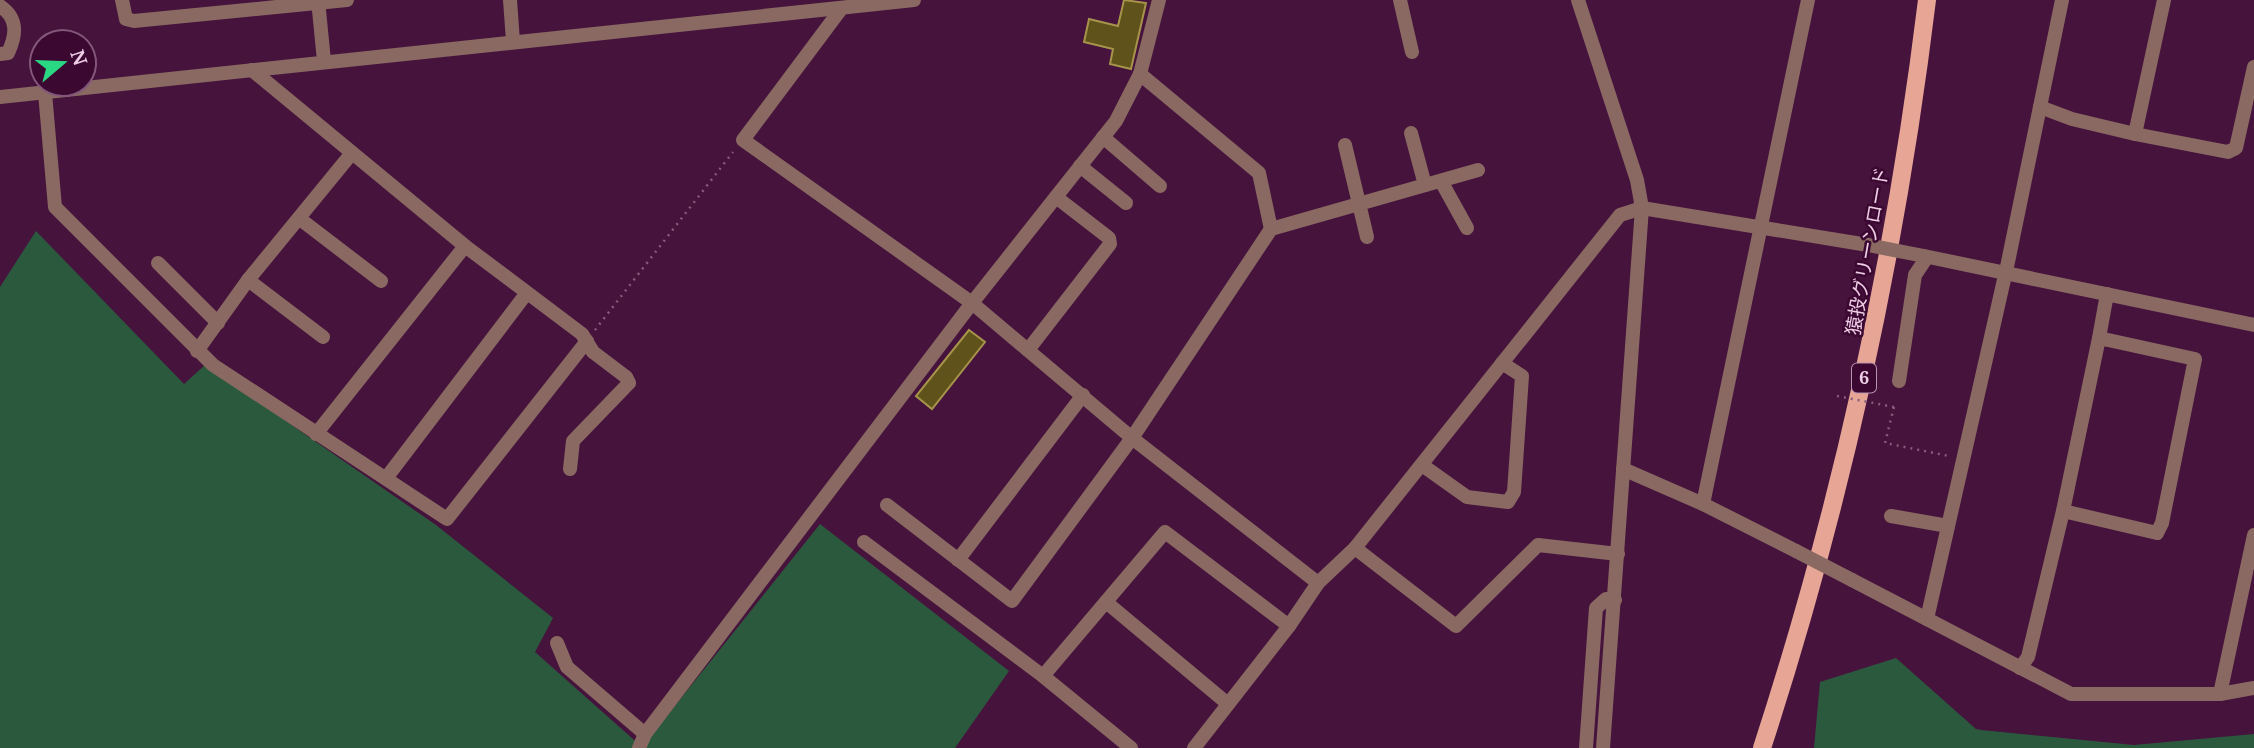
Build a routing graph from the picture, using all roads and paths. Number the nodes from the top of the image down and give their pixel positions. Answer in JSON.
{"nodes":[{"id":1,"x":122,"y":0,"type":"edge"},
{"id":2,"x":347,"y":0,"type":"edge"},
{"id":3,"x":510,"y":0,"type":"edge"},
{"id":4,"x":914,"y":0,"type":"edge"},
{"id":5,"x":1159,"y":0,"type":"edge"},
{"id":6,"x":1400,"y":0,"type":"edge"},
{"id":7,"x":1578,"y":0,"type":"edge"},
{"id":8,"x":1808,"y":0,"type":"edge"},
{"id":9,"x":1925,"y":0,"type":"edge"},
{"id":10,"x":1934,"y":0,"type":"edge"},
{"id":11,"x":2062,"y":0,"type":"edge"},
{"id":12,"x":2164,"y":0,"type":"edge"},
{"id":13,"x":318,"y":1,"type":"edge"},
{"id":14,"x":0,"y":6,"type":"edge"},
{"id":15,"x":221,"y":6,"type":"edge"},
{"id":16,"x":800,"y":6,"type":"edge"},
{"id":17,"x":841,"y":9,"type":"junction"},
{"id":18,"x":513,"y":41,"type":"junction"},
{"id":19,"x":1412,"y":52,"type":"dead end"},
{"id":20,"x":0,"y":54,"type":"edge"},
{"id":21,"x":324,"y":61,"type":"junction"},
{"id":22,"x":2254,"y":67,"type":"edge"},
{"id":23,"x":251,"y":70,"type":"junction"},
{"id":24,"x":1140,"y":74,"type":"junction"},
{"id":25,"x":98,"y":87,"type":"edge"},
{"id":26,"x":28,"y":95,"type":"edge"},
{"id":27,"x":0,"y":97,"type":"edge"},
{"id":28,"x":45,"y":98,"type":"edge"},
{"id":29,"x":2040,"y":107,"type":"junction"},
{"id":30,"x":1911,"y":125,"type":"junction"},
{"id":31,"x":1411,"y":133,"type":"dead end"},
{"id":32,"x":2135,"y":134,"type":"junction"},
{"id":33,"x":1103,"y":137,"type":"junction"},
{"id":34,"x":743,"y":140,"type":"junction"},
{"id":35,"x":1345,"y":145,"type":"dead end"},
{"id":36,"x":352,"y":153,"type":"junction"},
{"id":37,"x":1080,"y":166,"type":"junction"},
{"id":38,"x":1478,"y":170,"type":"dead end"},
{"id":39,"x":1441,"y":181,"type":"junction"},
{"id":40,"x":1160,"y":186,"type":"dead end"},
{"id":41,"x":1425,"y":186,"type":"junction"},
{"id":42,"x":1055,"y":197,"type":"junction"},
{"id":43,"x":1126,"y":203,"type":"dead end"},
{"id":44,"x":1359,"y":204,"type":"junction"},
{"id":45,"x":1642,"y":208,"type":"junction"},
{"id":46,"x":300,"y":219,"type":"junction"},
{"id":47,"x":1760,"y":226,"type":"junction"},
{"id":48,"x":1467,"y":228,"type":"dead end"},
{"id":49,"x":1271,"y":229,"type":"junction"},
{"id":50,"x":1367,"y":237,"type":"dead end"},
{"id":51,"x":466,"y":246,"type":"junction"},
{"id":52,"x":1926,"y":256,"type":"junction"},
{"id":53,"x":158,"y":263,"type":"dead end"},
{"id":54,"x":2006,"y":271,"type":"junction"},
{"id":55,"x":248,"y":280,"type":"junction"},
{"id":56,"x":381,"y":281,"type":"dead end"},
{"id":57,"x":526,"y":294,"type":"junction"},
{"id":58,"x":2108,"y":294,"type":"junction"},
{"id":59,"x":972,"y":303,"type":"junction"},
{"id":60,"x":218,"y":323,"type":"junction"},
{"id":61,"x":2254,"y":325,"type":"edge"},
{"id":62,"x":323,"y":337,"type":"dead end"},
{"id":63,"x":2099,"y":338,"type":"junction"},
{"id":64,"x":587,"y":341,"type":"junction"},
{"id":65,"x":1028,"y":350,"type":"junction"},
{"id":66,"x":197,"y":351,"type":"junction"},
{"id":67,"x":1502,"y":363,"type":"junction"},
{"id":68,"x":1899,"y":381,"type":"dead end"},
{"id":69,"x":1083,"y":395,"type":"junction"},
{"id":70,"x":1837,"y":396,"type":"dead end"},
{"id":71,"x":316,"y":434,"type":"junction"},
{"id":72,"x":1132,"y":438,"type":"junction"},
{"id":73,"x":1963,"y":459,"type":"junction"},
{"id":74,"x":1422,"y":465,"type":"junction"},
{"id":75,"x":570,"y":469,"type":"dead end"},
{"id":76,"x":1623,"y":469,"type":"junction"},
{"id":77,"x":387,"y":477,"type":"junction"},
{"id":78,"x":1703,"y":504,"type":"junction"},
{"id":79,"x":887,"y":505,"type":"dead end"},
{"id":80,"x":2063,"y":511,"type":"junction"},
{"id":81,"x":1891,"y":516,"type":"dead end"},
{"id":82,"x":1948,"y":526,"type":"junction"},
{"id":83,"x":2254,"y":535,"type":"edge"},
{"id":84,"x":864,"y":542,"type":"dead end"},
{"id":85,"x":1355,"y":548,"type":"junction"},
{"id":86,"x":1618,"y":554,"type":"junction"},
{"id":87,"x":958,"y":560,"type":"junction"},
{"id":88,"x":1318,"y":583,"type":"junction"},
{"id":89,"x":1615,"y":600,"type":"junction"},
{"id":90,"x":1106,"y":601,"type":"junction"},
{"id":91,"x":1927,"y":620,"type":"junction"},
{"id":92,"x":1289,"y":626,"type":"junction"},
{"id":93,"x":557,"y":643,"type":"dead end"},
{"id":94,"x":2020,"y":668,"type":"junction"},
{"id":95,"x":1044,"y":676,"type":"junction"},
{"id":96,"x":2254,"y":688,"type":"edge"},
{"id":97,"x":2220,"y":694,"type":"junction"},
{"id":98,"x":1228,"y":704,"type":"junction"},
{"id":99,"x":645,"y":734,"type":"junction"},
{"id":100,"x":639,"y":748,"type":"edge"},
{"id":101,"x":1131,"y":748,"type":"edge"},
{"id":102,"x":1194,"y":748,"type":"edge"},
{"id":103,"x":1586,"y":748,"type":"edge"},
{"id":104,"x":1603,"y":748,"type":"edge"},
{"id":105,"x":1762,"y":748,"type":"edge"}],
"edges":[{"from":1,"to":15,"type":"street"},
{"from":2,"to":13,"type":"street"},
{"from":3,"to":18,"type":"street"},
{"from":4,"to":17,"type":"street"},
{"from":5,"to":24,"type":"street"},
{"from":6,"to":19,"type":"street"},
{"from":7,"to":45,"type":"street"},
{"from":8,"to":47,"type":"street"},
{"from":9,"to":30,"type":"main road","name":"猿投グリーンロード","number":"6"},
{"from":10,"to":30,"type":"main road"},
{"from":11,"to":29,"type":"street"},
{"from":12,"to":32,"type":"street"},
{"from":13,"to":15,"type":"street"},
{"from":13,"to":21,"type":"street"},
{"from":14,"to":20,"type":"street"},
{"from":16,"to":17,"type":"street"},
{"from":16,"to":18,"type":"street"},
{"from":17,"to":34,"type":"street"},
{"from":18,"to":21,"type":"street"},
{"from":21,"to":23,"type":"street"},
{"from":22,"to":32,"type":"street"},
{"from":23,"to":25,"type":"street"},
{"from":23,"to":36,"type":"street"},
{"from":24,"to":33,"type":"street"},
{"from":24,"to":49,"type":"street"},
{"from":26,"to":27,"type":"street"},
{"from":28,"to":66,"type":"street"},
{"from":29,"to":32,"type":"street"},
{"from":29,"to":54,"type":"street"},
{"from":30,"to":105,"type":"main road","name":"猿投グリーンロード","number":"6"},
{"from":31,"to":41,"type":"street"},
{"from":33,"to":37,"type":"street"},
{"from":33,"to":40,"type":"street"},
{"from":34,"to":59,"type":"street"},
{"from":34,"to":64,"type":"path"},
{"from":35,"to":44,"type":"street"},
{"from":36,"to":46,"type":"street"},
{"from":36,"to":51,"type":"street"},
{"from":37,"to":42,"type":"street"},
{"from":37,"to":43,"type":"street"},
{"from":38,"to":39,"type":"street"},
{"from":39,"to":41,"type":"street"},
{"from":39,"to":48,"type":"street"},
{"from":41,"to":44,"type":"street"},
{"from":42,"to":59,"type":"street"},
{"from":42,"to":65,"type":"street"},
{"from":44,"to":49,"type":"street"},
{"from":44,"to":50,"type":"street"},
{"from":45,"to":47,"type":"street"},
{"from":45,"to":67,"type":"street"},
{"from":45,"to":76,"type":"street"},
{"from":46,"to":55,"type":"street"},
{"from":46,"to":56,"type":"street"},
{"from":47,"to":52,"type":"street","bridge":true},
{"from":47,"to":78,"type":"street"},
{"from":49,"to":72,"type":"street"},
{"from":51,"to":57,"type":"street"},
{"from":51,"to":71,"type":"street"},
{"from":52,"to":54,"type":"street"},
{"from":52,"to":68,"type":"street"},
{"from":53,"to":60,"type":"street"},
{"from":54,"to":58,"type":"street"},
{"from":54,"to":73,"type":"street"},
{"from":55,"to":60,"type":"street"},
{"from":55,"to":62,"type":"street"},
{"from":57,"to":64,"type":"street"},
{"from":57,"to":77,"type":"street"},
{"from":58,"to":61,"type":"street"},
{"from":58,"to":63,"type":"street"},
{"from":59,"to":65,"type":"street"},
{"from":59,"to":99,"type":"street"},
{"from":60,"to":66,"type":"street"},
{"from":63,"to":80,"type":"street"},
{"from":63,"to":80,"type":"street"},
{"from":64,"to":75,"type":"street"},
{"from":64,"to":77,"type":"street"},
{"from":65,"to":69,"type":"street"},
{"from":66,"to":71,"type":"street"},
{"from":67,"to":74,"type":"street"},
{"from":67,"to":74,"type":"street"},
{"from":69,"to":72,"type":"street"},
{"from":69,"to":87,"type":"street"},
{"from":70,"to":73,"type":"path","bridge":true},
{"from":71,"to":77,"type":"street"},
{"from":72,"to":87,"type":"street"},
{"from":72,"to":88,"type":"street"},
{"from":73,"to":82,"type":"street"},
{"from":74,"to":85,"type":"street"},
{"from":76,"to":78,"type":"street"},
{"from":76,"to":86,"type":"street"},
{"from":78,"to":91,"type":"street","bridge":true},
{"from":79,"to":87,"type":"street"},
{"from":80,"to":94,"type":"street"},
{"from":81,"to":82,"type":"street"},
{"from":82,"to":91,"type":"street"},
{"from":83,"to":97,"type":"street"},
{"from":84,"to":95,"type":"street"},
{"from":85,"to":86,"type":"street"},
{"from":85,"to":88,"type":"street"},
{"from":86,"to":89,"type":"street"},
{"from":88,"to":92,"type":"street"},
{"from":89,"to":103,"type":"street"},
{"from":89,"to":104,"type":"street"},
{"from":90,"to":92,"type":"street"},
{"from":90,"to":95,"type":"street"},
{"from":90,"to":98,"type":"street"},
{"from":91,"to":94,"type":"street"},
{"from":92,"to":98,"type":"street"},
{"from":93,"to":99,"type":"street"},
{"from":94,"to":97,"type":"street"},
{"from":95,"to":101,"type":"street"},
{"from":96,"to":97,"type":"street"},
{"from":98,"to":102,"type":"street"},
{"from":99,"to":100,"type":"street"}]}
